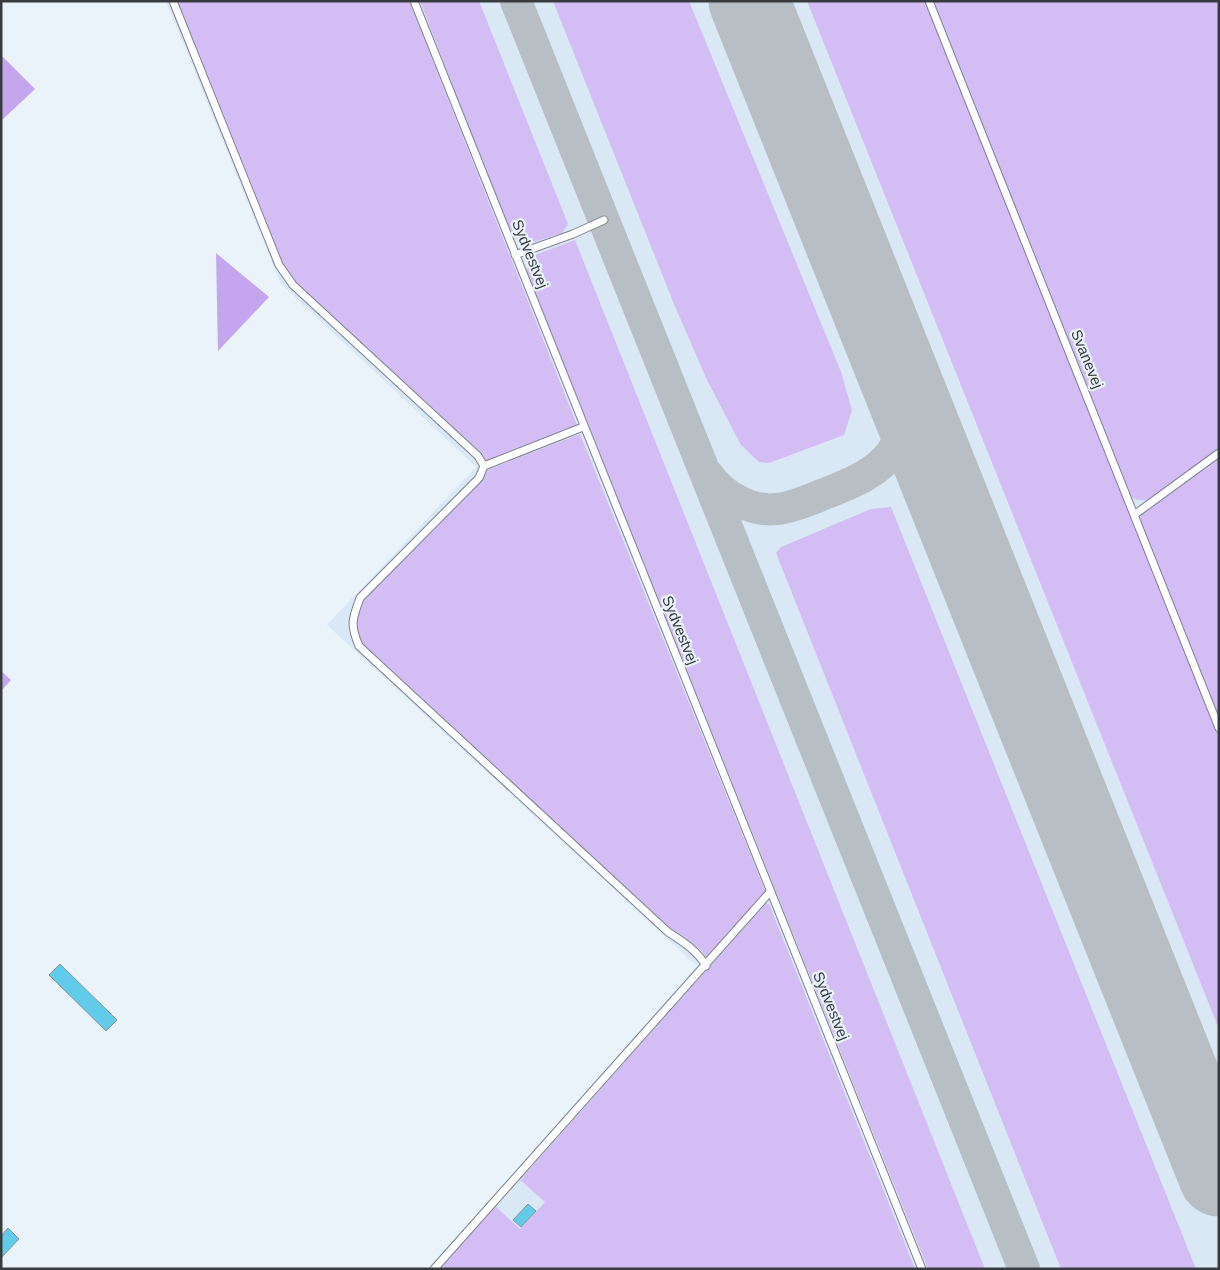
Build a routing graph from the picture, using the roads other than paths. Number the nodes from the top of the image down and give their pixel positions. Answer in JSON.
{"nodes":[{"id":1,"x":173,"y":1,"type":"edge"},
{"id":2,"x":414,"y":1,"type":"edge"},
{"id":3,"x":929,"y":1,"type":"edge"},
{"id":4,"x":604,"y":220,"type":"dead end"},
{"id":5,"x":515,"y":255,"type":"junction"},
{"id":6,"x":583,"y":427,"type":"junction"},
{"id":7,"x":1219,"y":452,"type":"edge"},
{"id":8,"x":484,"y":466,"type":"junction"},
{"id":9,"x":1134,"y":515,"type":"junction"},
{"id":10,"x":1219,"y":728,"type":"edge"},
{"id":11,"x":770,"y":892,"type":"junction"},
{"id":12,"x":706,"y":966,"type":"junction"},
{"id":13,"x":434,"y":1269,"type":"edge"},
{"id":14,"x":922,"y":1269,"type":"edge"}],
"edges":[{"from":1,"to":8,"type":"lane"},
{"from":2,"to":5,"type":"lane","name":"Sydvestvej"},
{"from":3,"to":9,"type":"lane","name":"Svanevej"},
{"from":4,"to":5,"type":"lane"},
{"from":5,"to":6,"type":"lane","name":"Sydvestvej"},
{"from":6,"to":8,"type":"lane"},
{"from":6,"to":11,"type":"lane","name":"Sydvestvej"},
{"from":7,"to":9,"type":"lane"},
{"from":8,"to":12,"type":"lane"},
{"from":9,"to":10,"type":"lane","name":"Svanevej"},
{"from":11,"to":12,"type":"lane"},
{"from":11,"to":14,"type":"lane","name":"Sydvestvej"},
{"from":12,"to":13,"type":"lane"}]}
